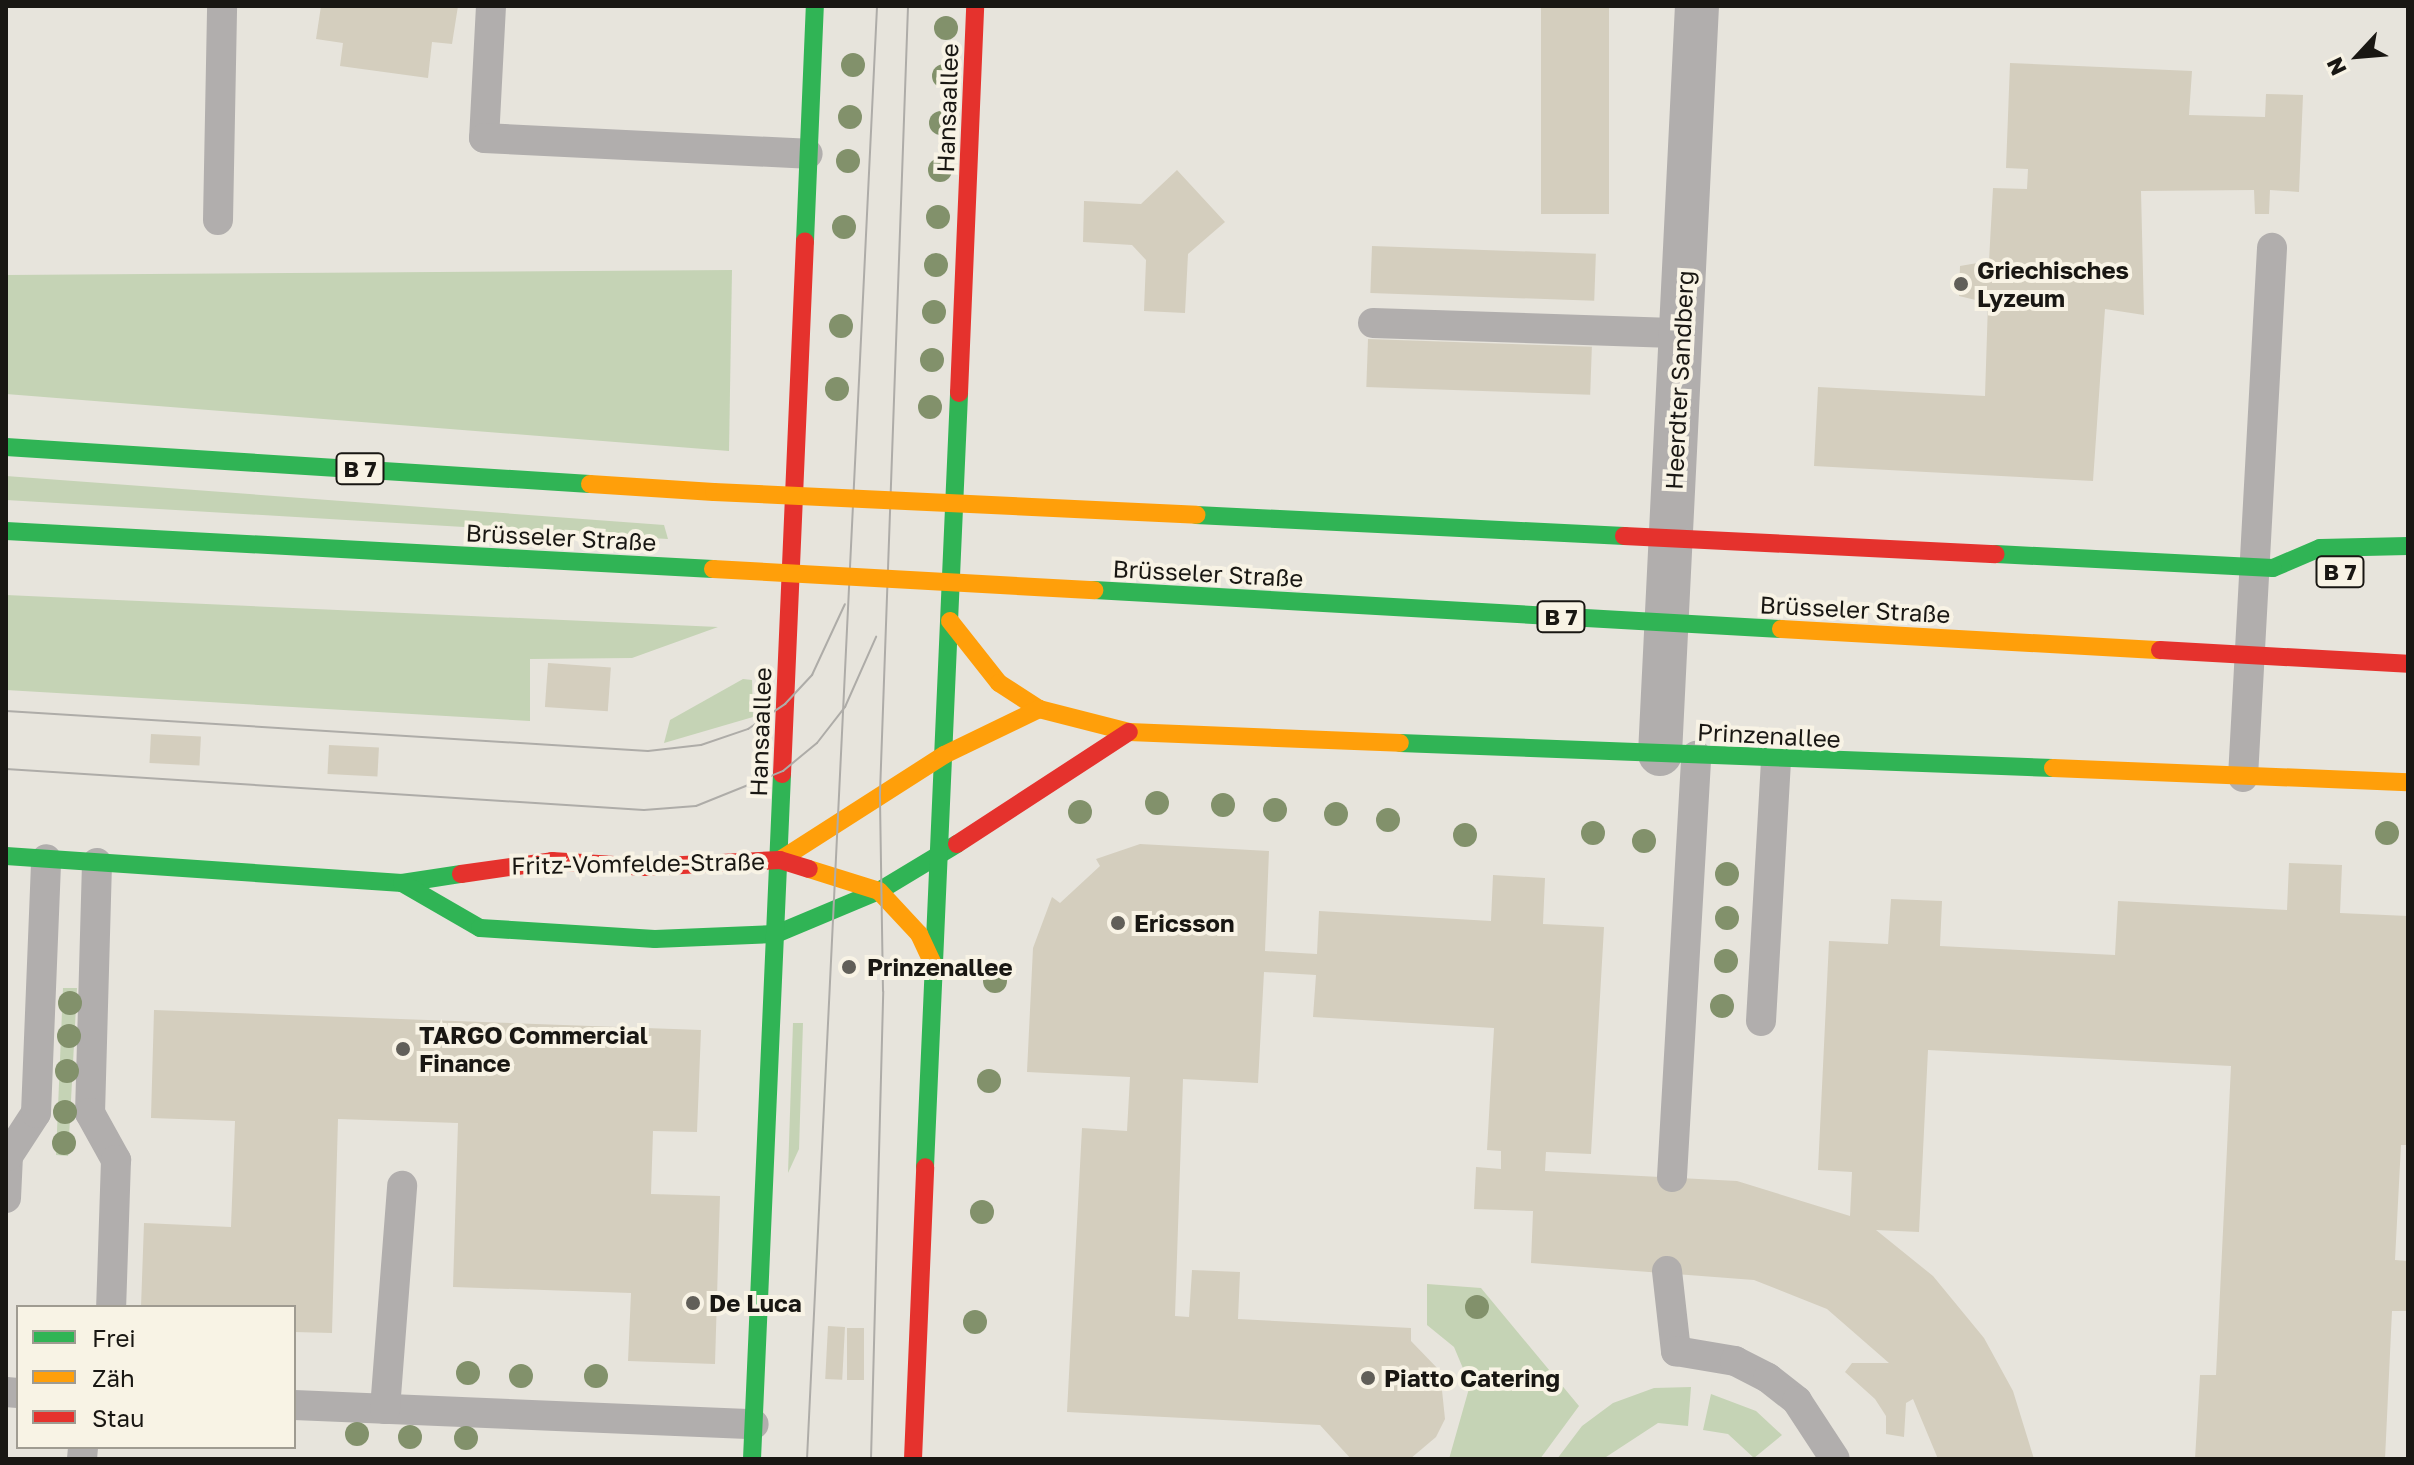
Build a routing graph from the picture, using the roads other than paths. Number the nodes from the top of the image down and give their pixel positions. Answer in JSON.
{"nodes":[{"id":1,"x":222,"y":6,"type":"edge"},
{"id":2,"x":491,"y":6,"type":"edge"},
{"id":3,"x":815,"y":6,"type":"edge"},
{"id":4,"x":975,"y":6,"type":"edge"},
{"id":5,"x":1697,"y":6,"type":"edge"},
{"id":6,"x":808,"y":154,"type":"junction"},
{"id":7,"x":218,"y":220,"type":"dead end"},
{"id":8,"x":2272,"y":248,"type":"dead end"},
{"id":9,"x":1373,"y":323,"type":"dead end"},
{"id":10,"x":1681,"y":333,"type":"junction"},
{"id":11,"x":6,"y":447,"type":"edge"},
{"id":12,"x":6,"y":531,"type":"edge"},
{"id":13,"x":2408,"y":546,"type":"edge"},
{"id":14,"x":2273,"y":568,"type":"junction"},
{"id":15,"x":2318,"y":570,"type":"dead end"},
{"id":16,"x":950,"y":621,"type":"junction"},
{"id":17,"x":2408,"y":664,"type":"edge"},
{"id":18,"x":1039,"y":709,"type":"junction"},
{"id":19,"x":1129,"y":732,"type":"junction"},
{"id":20,"x":944,"y":755,"type":"junction"},
{"id":21,"x":1678,"y":755,"type":"junction"},
{"id":22,"x":1776,"y":760,"type":"junction"},
{"id":23,"x":2243,"y":777,"type":"junction"},
{"id":24,"x":2408,"y":782,"type":"edge"},
{"id":25,"x":941,"y":853,"type":"junction"},
{"id":26,"x":6,"y":856,"type":"edge"},
{"id":27,"x":46,"y":859,"type":"junction"},
{"id":28,"x":780,"y":860,"type":"junction"},
{"id":29,"x":97,"y":863,"type":"junction"},
{"id":30,"x":402,"y":883,"type":"junction"},
{"id":31,"x":879,"y":891,"type":"junction"},
{"id":32,"x":776,"y":934,"type":"junction"},
{"id":33,"x":937,"y":972,"type":"junction"},
{"id":34,"x":1761,"y":1021,"type":"dead end"},
{"id":35,"x":1672,"y":1177,"type":"dead end"},
{"id":36,"x":402,"y":1186,"type":"dead end"},
{"id":37,"x":6,"y":1198,"type":"edge"},
{"id":38,"x":1667,"y":1271,"type":"dead end"},
{"id":39,"x":111,"y":1305,"type":"edge"},
{"id":40,"x":296,"y":1405,"type":"edge"},
{"id":41,"x":385,"y":1409,"type":"junction"},
{"id":42,"x":754,"y":1424,"type":"junction"},
{"id":43,"x":752,"y":1459,"type":"edge"},
{"id":44,"x":913,"y":1459,"type":"edge"},
{"id":45,"x":1835,"y":1459,"type":"edge"}],
"edges":[{"from":1,"to":7,"type":"lane"},
{"from":2,"to":6,"type":"lane"},
{"from":3,"to":6,"type":"main road","name":"Hansaallee"},
{"from":4,"to":16,"type":"main road","name":"Hansaallee"},
{"from":5,"to":10,"type":"street","name":"Heerdter Sandberg"},
{"from":6,"to":28,"type":"main road","name":"Hansaallee"},
{"from":8,"to":23,"type":"lane"},
{"from":9,"to":10,"type":"lane"},
{"from":10,"to":21,"type":"street","name":"Heerdter Sandberg"},
{"from":11,"to":14,"type":"main road","number":"B 7","bridge":true},
{"from":12,"to":17,"type":"main road","name":"Brüsseler Straße","number":"B 7","bridge":true},
{"from":13,"to":14,"type":"main road"},
{"from":14,"to":15,"type":"main road","number":"B 7"},
{"from":16,"to":18,"type":"main road","name":"Prinzenallee"},
{"from":16,"to":20,"type":"main road","name":"Hansaallee"},
{"from":18,"to":19,"type":"main road","name":"Prinzenallee"},
{"from":18,"to":20,"type":"main road"},
{"from":19,"to":21,"type":"main road","name":"Prinzenallee"},
{"from":19,"to":25,"type":"main road"},
{"from":20,"to":25,"type":"main road","name":"Hansaallee"},
{"from":20,"to":28,"type":"main road","name":"Fritz-Vomfelde-Straße"},
{"from":21,"to":22,"type":"main road","name":"Prinzenallee"},
{"from":21,"to":35,"type":"lane"},
{"from":22,"to":23,"type":"main road","name":"Prinzenallee"},
{"from":22,"to":34,"type":"lane"},
{"from":23,"to":24,"type":"main road","name":"Prinzenallee"},
{"from":25,"to":31,"type":"main road"},
{"from":25,"to":33,"type":"main road","name":"Hansaallee"},
{"from":26,"to":27,"type":"main road","name":"Fritz-Vomfelde-Straße"},
{"from":27,"to":29,"type":"main road","name":"Fritz-Vomfelde-Straße"},
{"from":27,"to":37,"type":"lane"},
{"from":28,"to":30,"type":"main road","name":"Fritz-Vomfelde-Straße"},
{"from":28,"to":31,"type":"main road","name":"Fritz-Vomfelde-Straße"},
{"from":28,"to":32,"type":"main road","name":"Hansaallee"},
{"from":29,"to":30,"type":"main road","name":"Fritz-Vomfelde-Straße"},
{"from":29,"to":39,"type":"lane"},
{"from":30,"to":32,"type":"main road","name":"Fritz-Vomfelde-Straße"},
{"from":31,"to":32,"type":"main road","name":"Fritz-Vomfelde-Straße"},
{"from":31,"to":33,"type":"main road","name":"Fritz-Vomfelde-Straße"},
{"from":32,"to":42,"type":"main road","name":"Hansaallee"},
{"from":33,"to":44,"type":"main road","name":"Hansaallee"},
{"from":36,"to":41,"type":"lane"},
{"from":38,"to":45,"type":"lane"},
{"from":40,"to":41,"type":"lane"},
{"from":41,"to":42,"type":"lane"},
{"from":42,"to":43,"type":"main road","name":"Hansaallee"}]}
